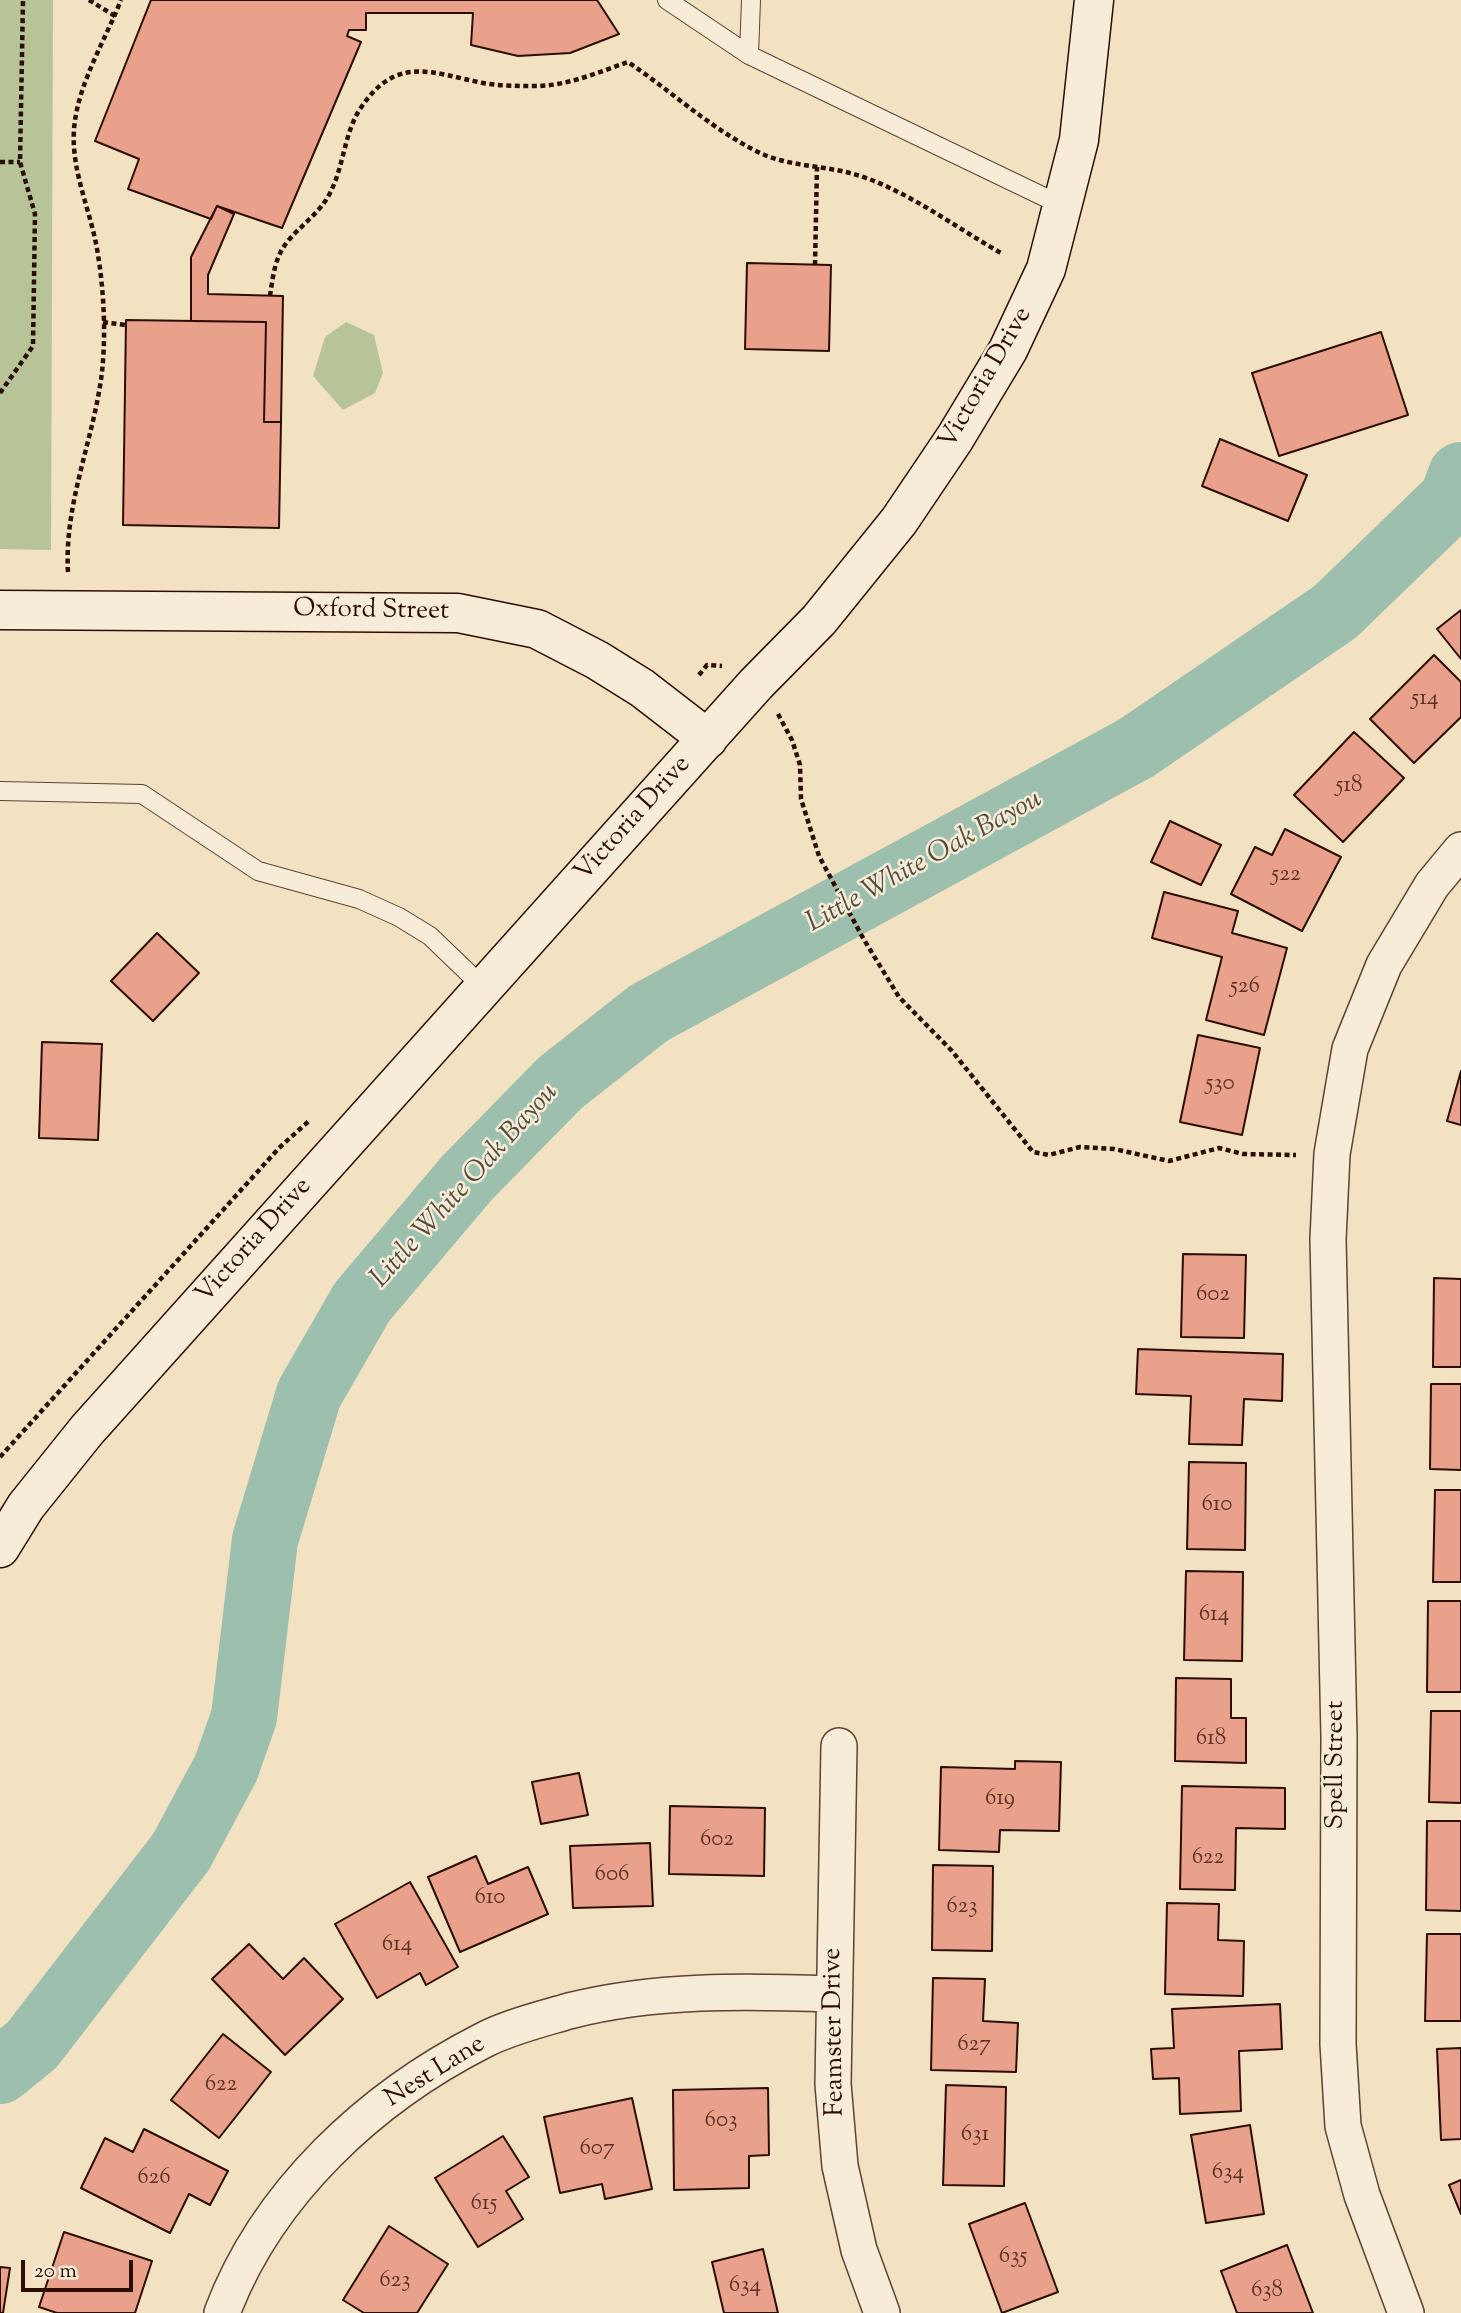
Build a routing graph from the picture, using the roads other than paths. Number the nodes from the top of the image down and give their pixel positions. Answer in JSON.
{"nodes":[{"id":1,"x":667,"y":0,"type":"edge"},
{"id":2,"x":751,"y":0,"type":"edge"},
{"id":3,"x":1094,"y":0,"type":"edge"},
{"id":4,"x":749,"y":55,"type":"junction"},
{"id":5,"x":1063,"y":206,"type":"junction"},
{"id":6,"x":0,"y":610,"type":"edge"},
{"id":7,"x":708,"y":739,"type":"junction"},
{"id":8,"x":0,"y":791,"type":"edge"},
{"id":9,"x":1461,"y":850,"type":"edge"},
{"id":10,"x":484,"y":987,"type":"junction"},
{"id":11,"x":0,"y":1548,"type":"edge"},
{"id":12,"x":839,"y":1746,"type":"dead end"},
{"id":13,"x":833,"y":1994,"type":"junction"},
{"id":14,"x":222,"y":2313,"type":"edge"},
{"id":15,"x":882,"y":2313,"type":"edge"},
{"id":16,"x":1406,"y":2313,"type":"edge"}],
"edges":[{"from":1,"to":4,"type":"lane"},
{"from":2,"to":4,"type":"lane"},
{"from":3,"to":5,"type":"street","name":"Victoria Drive"},
{"from":4,"to":5,"type":"lane"},
{"from":5,"to":7,"type":"street","name":"Victoria Drive"},
{"from":6,"to":7,"type":"street","name":"Oxford Street"},
{"from":7,"to":10,"type":"street","name":"Victoria Drive"},
{"from":8,"to":10,"type":"lane"},
{"from":9,"to":16,"type":"street","name":"Spell Street"},
{"from":10,"to":11,"type":"street","name":"Victoria Drive"},
{"from":12,"to":13,"type":"street","name":"Feamster Drive"},
{"from":13,"to":14,"type":"street","name":"Nest Lane"},
{"from":13,"to":15,"type":"street","name":"Feamster Drive"}]}
